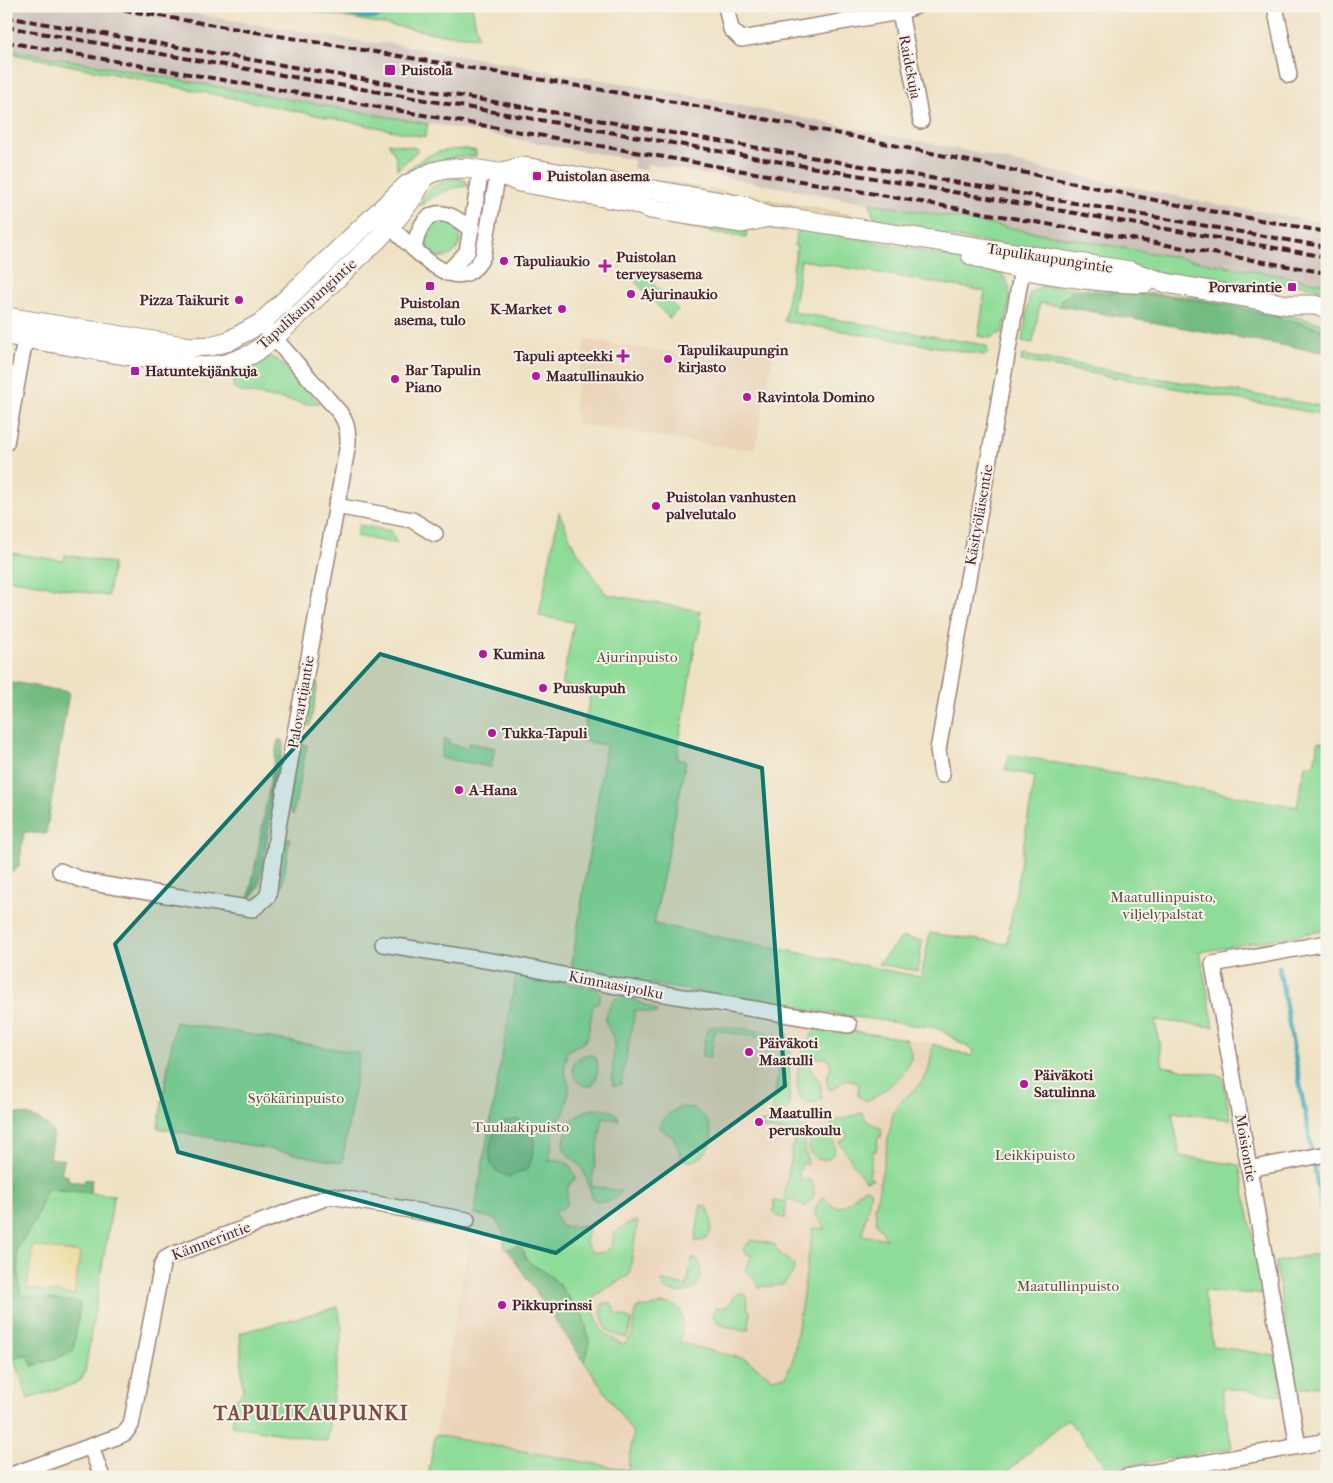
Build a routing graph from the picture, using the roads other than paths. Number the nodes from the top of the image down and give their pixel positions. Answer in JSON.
{"nodes":[{"id":1,"x":726,"y":6,"type":"edge"},
{"id":2,"x":916,"y":6,"type":"edge"},
{"id":3,"x":1275,"y":6,"type":"edge"},
{"id":4,"x":900,"y":12,"type":"junction"},
{"id":5,"x":1289,"y":75,"type":"dead end"},
{"id":6,"x":921,"y":121,"type":"dead end"},
{"id":7,"x":489,"y":172,"type":"junction"},
{"id":8,"x":424,"y":177,"type":"junction"},
{"id":9,"x":377,"y":213,"type":"junction"},
{"id":10,"x":390,"y":227,"type":"junction"},
{"id":11,"x":471,"y":230,"type":"junction"},
{"id":12,"x":414,"y":250,"type":"junction"},
{"id":13,"x":1023,"y":262,"type":"junction"},
{"id":14,"x":447,"y":273,"type":"junction"},
{"id":15,"x":1288,"y":305,"type":"junction"},
{"id":16,"x":1327,"y":308,"type":"edge"},
{"id":17,"x":6,"y":317,"type":"edge"},
{"id":18,"x":1327,"y":320,"type":"edge"},
{"id":19,"x":261,"y":324,"type":"junction"},
{"id":20,"x":27,"y":330,"type":"junction"},
{"id":21,"x":6,"y":335,"type":"edge"},
{"id":22,"x":273,"y":338,"type":"junction"},
{"id":23,"x":6,"y":443,"type":"edge"},
{"id":24,"x":336,"y":506,"type":"junction"},
{"id":25,"x":435,"y":534,"type":"dead end"},
{"id":26,"x":942,"y":775,"type":"dead end"},
{"id":27,"x":60,"y":871,"type":"dead end"},
{"id":28,"x":1327,"y":943,"type":"edge"},
{"id":29,"x":383,"y":944,"type":"dead end"},
{"id":30,"x":849,"y":1025,"type":"dead end"},
{"id":31,"x":1327,"y":1154,"type":"edge"},
{"id":32,"x":1249,"y":1169,"type":"junction"},
{"id":33,"x":467,"y":1220,"type":"dead end"},
{"id":34,"x":1327,"y":1441,"type":"edge"},
{"id":35,"x":1298,"y":1446,"type":"junction"},
{"id":36,"x":91,"y":1447,"type":"junction"},
{"id":37,"x":6,"y":1477,"type":"edge"},
{"id":38,"x":102,"y":1477,"type":"edge"},
{"id":39,"x":1126,"y":1477,"type":"edge"}],
"edges":[{"from":1,"to":4,"type":"street"},
{"from":2,"to":4,"type":"street"},
{"from":3,"to":5,"type":"street"},
{"from":4,"to":6,"type":"street","name":"Raidekuja"},
{"from":7,"to":8,"type":"main road","name":"Tapulikaupungintie"},
{"from":7,"to":11,"type":"street"},
{"from":7,"to":13,"type":"main road","name":"Tapulikaupungintie"},
{"from":7,"to":14,"type":"street"},
{"from":8,"to":9,"type":"main road","name":"Tapulikaupungintie"},
{"from":8,"to":10,"type":"main road","name":"Tapulikaupungintie"},
{"from":9,"to":10,"type":"street"},
{"from":9,"to":19,"type":"main road","name":"Tapulikaupungintie"},
{"from":10,"to":12,"type":"street"},
{"from":10,"to":22,"type":"main road","name":"Tapulikaupungintie"},
{"from":11,"to":12,"type":"street"},
{"from":11,"to":14,"type":"street"},
{"from":12,"to":14,"type":"street"},
{"from":13,"to":15,"type":"main road","name":"Tapulikaupungintie"},
{"from":13,"to":26,"type":"street","name":"Käsityöläisentie"},
{"from":15,"to":16,"type":"main road","name":"Tapulikaupungintie"},
{"from":15,"to":18,"type":"main road","name":"Tapulikaupungintie"},
{"from":17,"to":20,"type":"main road","name":"Tapulikaupungintie"},
{"from":19,"to":20,"type":"main road","name":"Tapulikaupungintie"},
{"from":19,"to":22,"type":"street","name":"Palovartijantie"},
{"from":20,"to":21,"type":"main road","name":"Tapulikaupungintie"},
{"from":20,"to":22,"type":"main road","name":"Tapulikaupungintie"},
{"from":20,"to":23,"type":"street"},
{"from":22,"to":24,"type":"street","name":"Palovartijantie"},
{"from":24,"to":25,"type":"street"},
{"from":24,"to":27,"type":"street","name":"Palovartijantie"},
{"from":28,"to":32,"type":"street","name":"Moisiontie"},
{"from":29,"to":30,"type":"street","name":"Kimnaasipolku"},
{"from":31,"to":32,"type":"street"},
{"from":32,"to":35,"type":"street","name":"Moisiontie"},
{"from":33,"to":36,"type":"street","name":"Kämnerintie"},
{"from":34,"to":35,"type":"street"},
{"from":35,"to":39,"type":"street"},
{"from":36,"to":37,"type":"street","name":"Kämnerintie"},
{"from":36,"to":38,"type":"street"}]}
